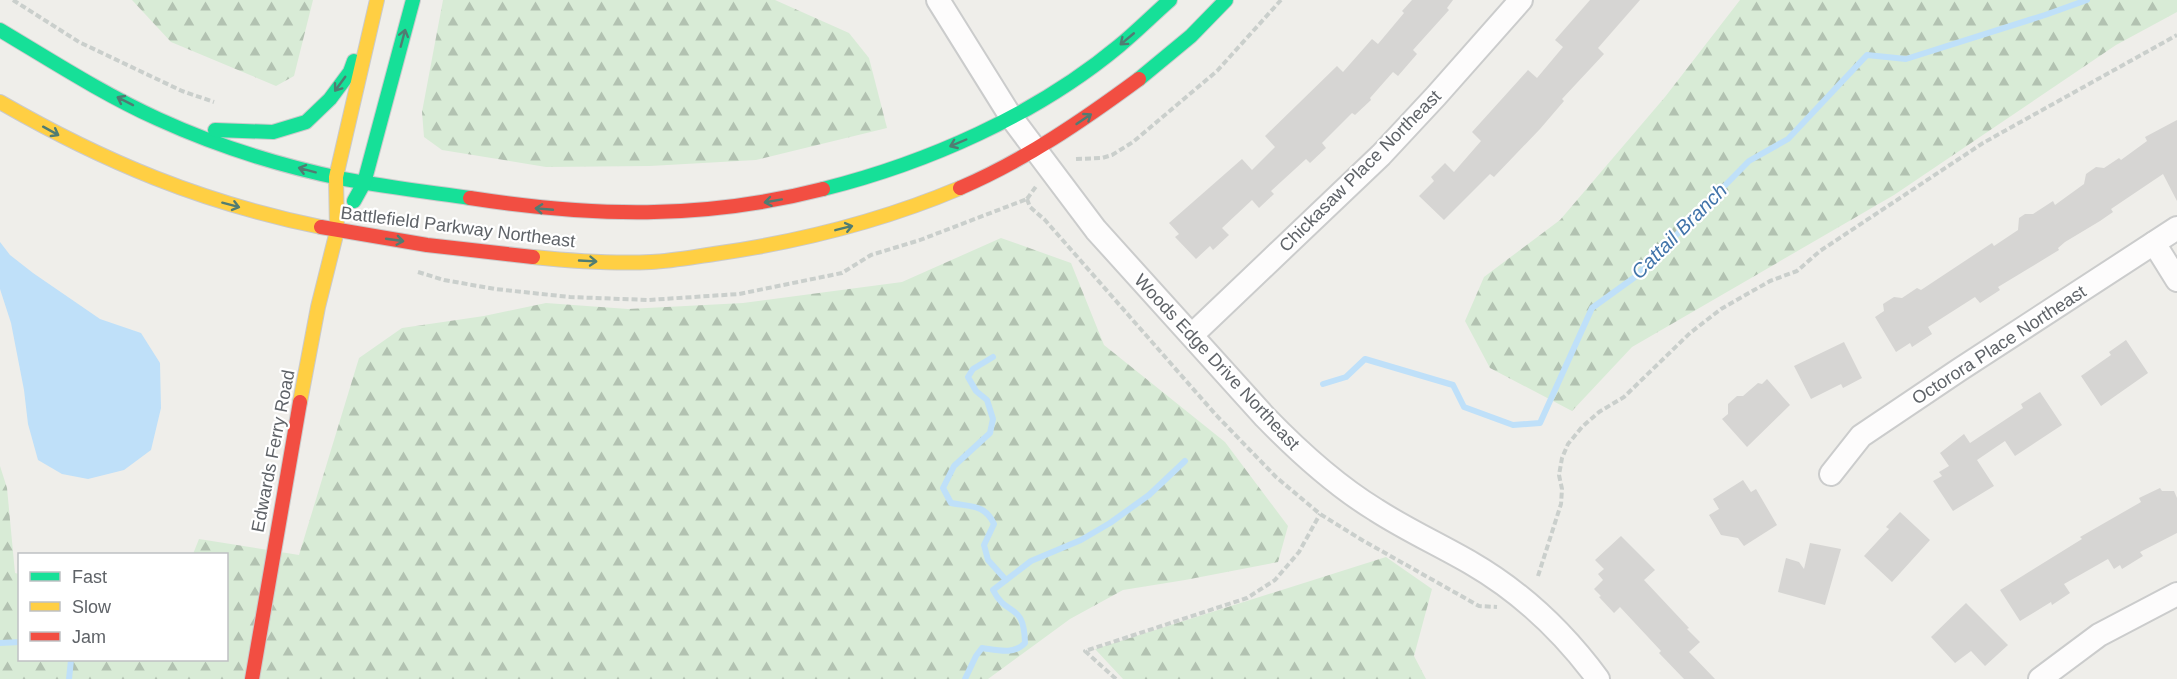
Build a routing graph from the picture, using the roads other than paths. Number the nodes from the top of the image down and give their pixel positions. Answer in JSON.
{"nodes":[{"id":1,"x":413,"y":0,"type":"edge"},
{"id":2,"x":938,"y":0,"type":"edge"},
{"id":3,"x":1170,"y":0,"type":"edge"},
{"id":4,"x":1226,"y":0,"type":"edge"},
{"id":5,"x":1521,"y":0,"type":"edge"},
{"id":6,"x":376,"y":6,"type":"edge"},
{"id":7,"x":0,"y":30,"type":"edge"},
{"id":8,"x":0,"y":102,"type":"edge"},
{"id":9,"x":1011,"y":117,"type":"junction"},
{"id":10,"x":183,"y":129,"type":"junction"},
{"id":11,"x":1035,"y":151,"type":"junction"},
{"id":12,"x":336,"y":177,"type":"junction"},
{"id":13,"x":364,"y":183,"type":"junction"},
{"id":14,"x":2177,"y":228,"type":"edge"},
{"id":15,"x":337,"y":231,"type":"junction"},
{"id":16,"x":2154,"y":243,"type":"junction"},
{"id":17,"x":2177,"y":280,"type":"edge"},
{"id":18,"x":1192,"y":335,"type":"junction"},
{"id":19,"x":1831,"y":474,"type":"dead end"},
{"id":20,"x":2177,"y":594,"type":"edge"},
{"id":21,"x":252,"y":679,"type":"edge"},
{"id":22,"x":1598,"y":679,"type":"edge"},
{"id":23,"x":2040,"y":679,"type":"edge"}],
"edges":[{"from":13,"to":1,"type":"main road","one_way":true},
{"from":2,"to":9,"type":"street","name":"Woods Edge Drive Northeast"},
{"from":3,"to":9,"type":"main road","name":"Battlefield Parkway Northeast","one_way":true},
{"from":11,"to":4,"type":"main road","name":"Battlefield Parkway Northeast","one_way":true},
{"from":5,"to":18,"type":"street","name":"Chickasaw Place Northeast"},
{"from":6,"to":10,"type":"main road","one_way":true},
{"from":6,"to":12,"type":"main road"},
{"from":10,"to":7,"type":"main road","name":"Battlefield Parkway Northeast","one_way":true},
{"from":8,"to":15,"type":"main road","name":"Battlefield Parkway Northeast","one_way":true},
{"from":9,"to":11,"type":"street","name":"Woods Edge Drive Northeast"},
{"from":9,"to":13,"type":"main road","name":"Battlefield Parkway Northeast","one_way":true},
{"from":12,"to":10,"type":"main road","name":"Battlefield Parkway Northeast","one_way":true},
{"from":15,"to":11,"type":"main road","name":"Battlefield Parkway Northeast","one_way":true},
{"from":11,"to":18,"type":"street","name":"Woods Edge Drive Northeast"},
{"from":12,"to":13,"type":"main road","name":"Battlefield Parkway Northeast"},
{"from":12,"to":15,"type":"main road"},
{"from":13,"to":15,"type":"main road"},
{"from":14,"to":16,"type":"street","name":"Octorora Place Northeast"},
{"from":15,"to":21,"type":"main road","name":"Edwards Ferry Road"},
{"from":16,"to":17,"type":"street"},
{"from":16,"to":19,"type":"street","name":"Octorora Place Northeast"},
{"from":18,"to":22,"type":"street","name":"Woods Edge Drive Northeast"},
{"from":20,"to":23,"type":"street"}]}
